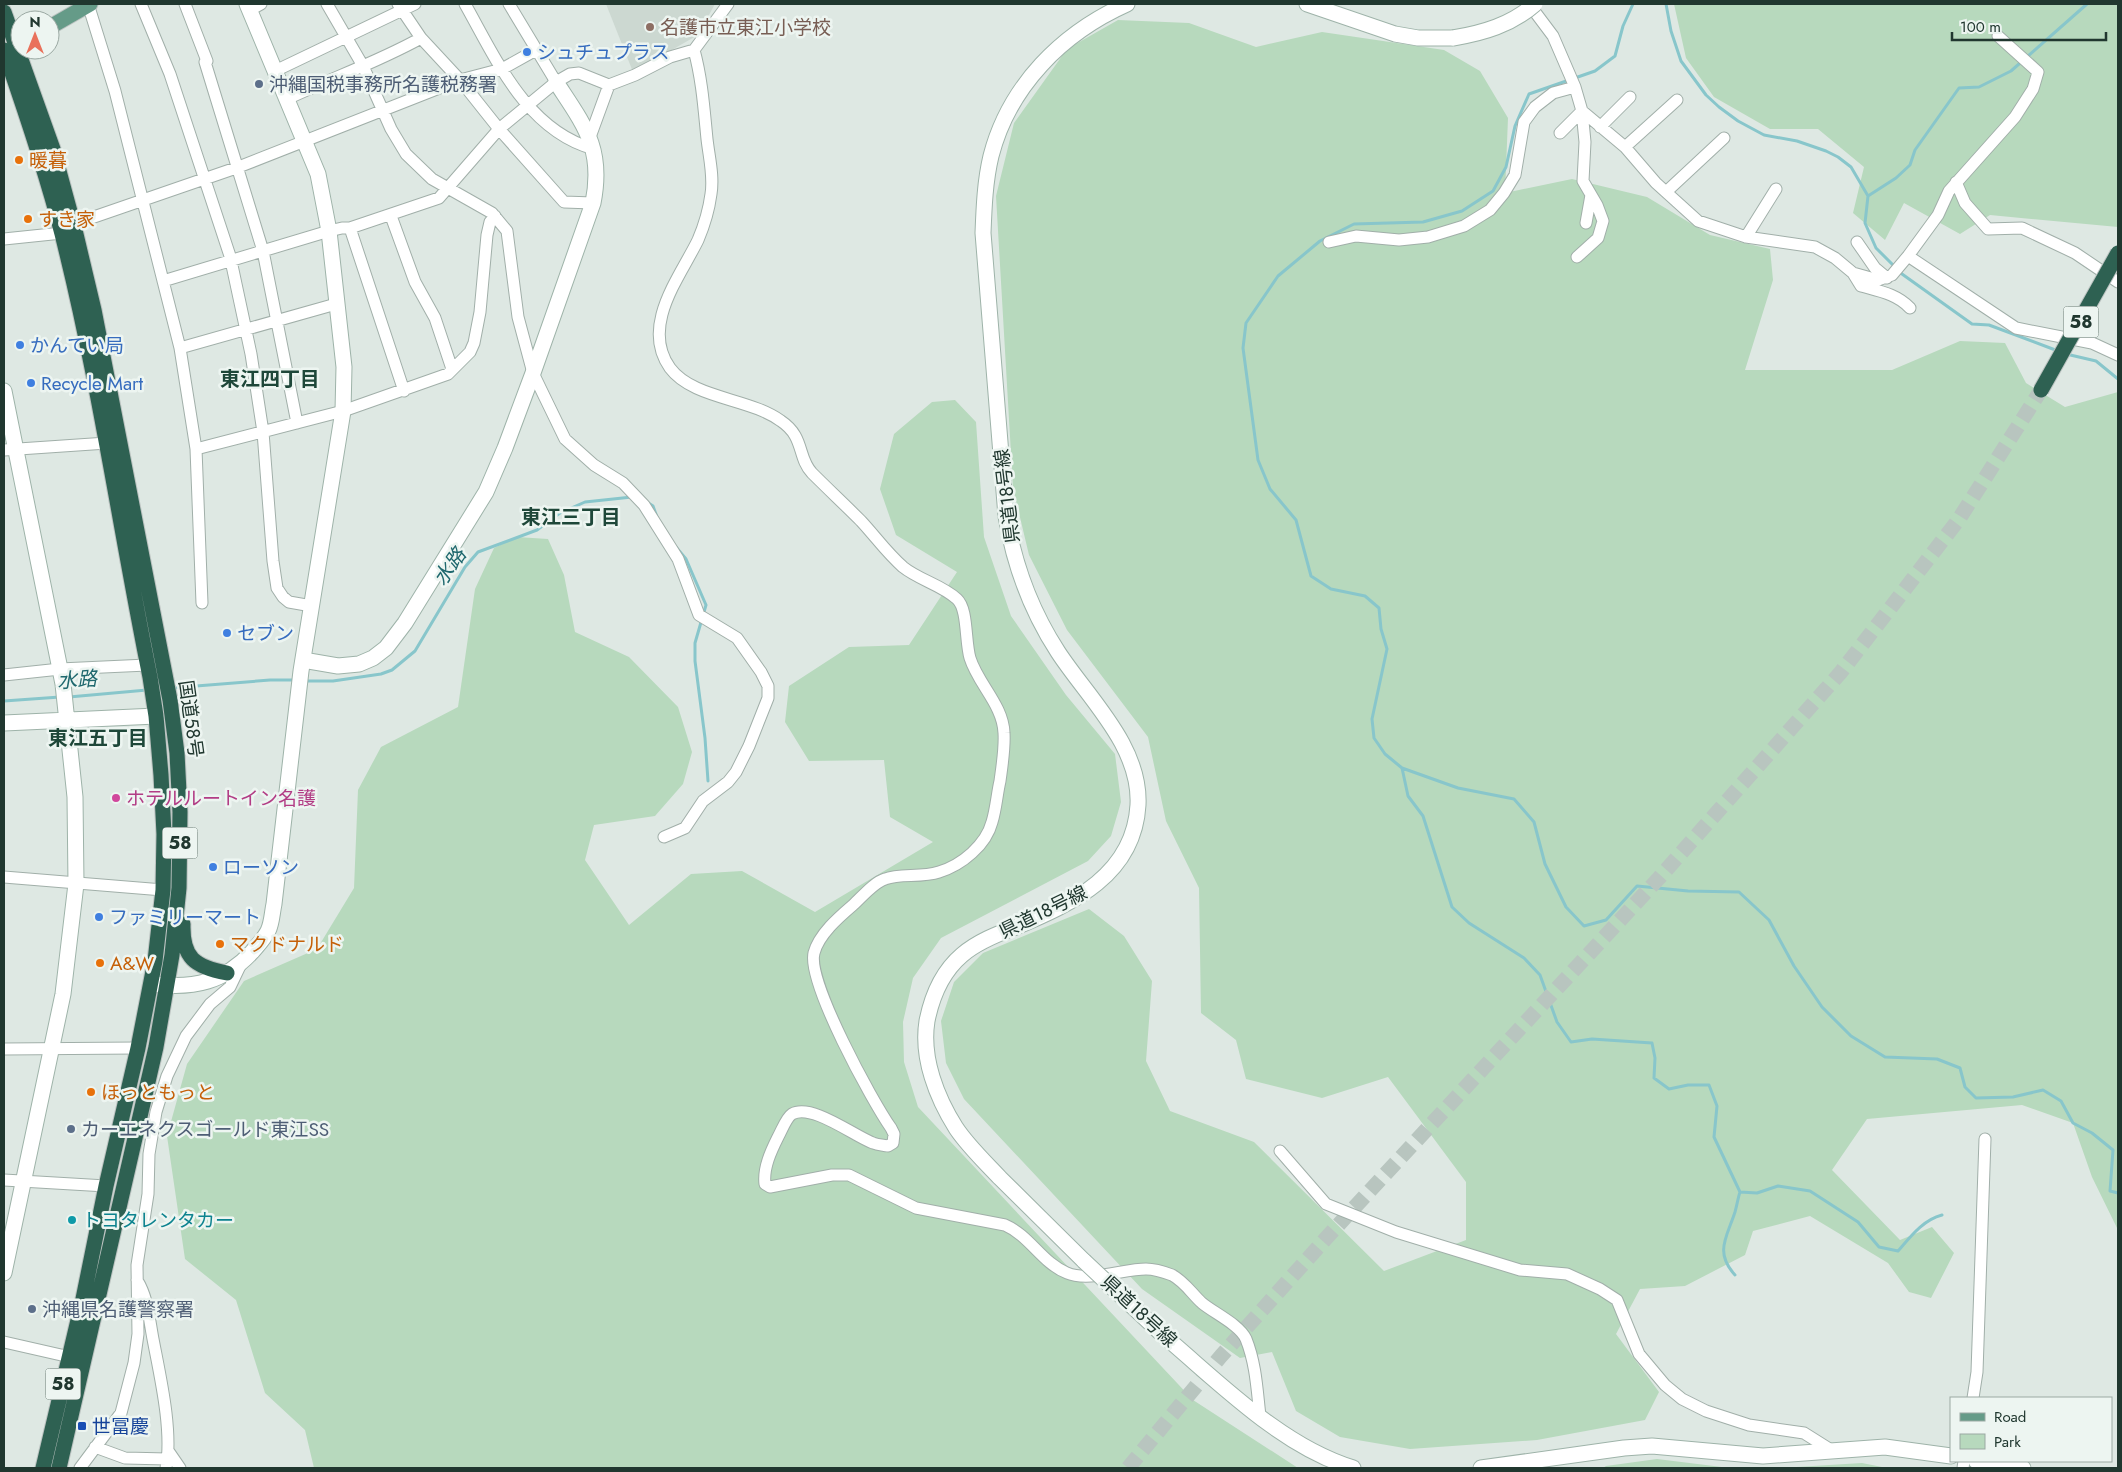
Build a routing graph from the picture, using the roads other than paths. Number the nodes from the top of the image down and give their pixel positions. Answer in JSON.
{"nodes":[{"id":1,"x":89,"y":4,"type":"edge"},
{"id":2,"x":141,"y":4,"type":"edge"},
{"id":3,"x":185,"y":4,"type":"edge"},
{"id":4,"x":327,"y":4,"type":"edge"},
{"id":5,"x":415,"y":4,"type":"edge"},
{"id":6,"x":465,"y":4,"type":"edge"},
{"id":7,"x":509,"y":4,"type":"edge"},
{"id":8,"x":728,"y":4,"type":"edge"},
{"id":9,"x":1127,"y":4,"type":"edge"},
{"id":10,"x":1307,"y":4,"type":"edge"},
{"id":11,"x":1530,"y":4,"type":"edge"},
{"id":12,"x":1534,"y":4,"type":"edge"},
{"id":13,"x":253,"y":6,"type":"edge"},
{"id":14,"x":400,"y":8,"type":"edge"},
{"id":15,"x":4,"y":12,"type":"edge"},
{"id":16,"x":60,"y":21,"type":"edge"},
{"id":17,"x":1998,"y":36,"type":"dead end"},
{"id":18,"x":348,"y":37,"type":"junction"},
{"id":19,"x":421,"y":38,"type":"junction"},
{"id":20,"x":10,"y":48,"type":"edge"},
{"id":21,"x":536,"y":50,"type":"junction"},
{"id":22,"x":694,"y":50,"type":"junction"},
{"id":23,"x":13,"y":60,"type":"edge"},
{"id":24,"x":15,"y":60,"type":"edge"},
{"id":25,"x":363,"y":66,"type":"junction"},
{"id":26,"x":502,"y":69,"type":"junction"},
{"id":27,"x":275,"y":70,"type":"junction"},
{"id":28,"x":460,"y":80,"type":"junction"},
{"id":29,"x":556,"y":82,"type":"junction"},
{"id":30,"x":609,"y":85,"type":"junction"},
{"id":31,"x":1575,"y":86,"type":"junction"},
{"id":32,"x":1630,"y":97,"type":"dead end"},
{"id":33,"x":287,"y":99,"type":"junction"},
{"id":34,"x":1677,"y":100,"type":"dead end"},
{"id":35,"x":528,"y":105,"type":"junction"},
{"id":36,"x":383,"y":110,"type":"junction"},
{"id":37,"x":1582,"y":111,"type":"junction"},
{"id":38,"x":1600,"y":127,"type":"junction"},
{"id":39,"x":499,"y":129,"type":"junction"},
{"id":40,"x":1560,"y":133,"type":"dead end"},
{"id":41,"x":1724,"y":138,"type":"dead end"},
{"id":42,"x":305,"y":140,"type":"junction"},
{"id":43,"x":592,"y":143,"type":"junction"},
{"id":44,"x":1626,"y":147,"type":"junction"},
{"id":45,"x":236,"y":168,"type":"junction"},
{"id":46,"x":204,"y":179,"type":"junction"},
{"id":47,"x":1956,"y":182,"type":"junction"},
{"id":48,"x":449,"y":188,"type":"junction"},
{"id":49,"x":1776,"y":189,"type":"dead end"},
{"id":50,"x":1666,"y":192,"type":"junction"},
{"id":51,"x":1591,"y":196,"type":"junction"},
{"id":52,"x":143,"y":201,"type":"junction"},
{"id":53,"x":593,"y":203,"type":"junction"},
{"id":54,"x":390,"y":216,"type":"junction"},
{"id":55,"x":495,"y":216,"type":"junction"},
{"id":56,"x":92,"y":218,"type":"dead end"},
{"id":57,"x":1586,"y":223,"type":"dead end"},
{"id":58,"x":350,"y":228,"type":"junction"},
{"id":59,"x":329,"y":231,"type":"junction"},
{"id":60,"x":62,"y":233,"type":"junction"},
{"id":61,"x":1746,"y":237,"type":"junction"},
{"id":62,"x":4,"y":239,"type":"edge"},
{"id":63,"x":1329,"y":242,"type":"dead end"},
{"id":64,"x":1857,"y":242,"type":"dead end"},
{"id":65,"x":263,"y":251,"type":"junction"},
{"id":66,"x":2118,"y":252,"type":"edge"},
{"id":67,"x":1577,"y":256,"type":"dead end"},
{"id":68,"x":1905,"y":259,"type":"junction"},
{"id":69,"x":230,"y":260,"type":"junction"},
{"id":70,"x":1853,"y":273,"type":"junction"},
{"id":71,"x":1889,"y":276,"type":"junction"},
{"id":72,"x":164,"y":281,"type":"junction"},
{"id":73,"x":2118,"y":282,"type":"edge"},
{"id":74,"x":336,"y":304,"type":"junction"},
{"id":75,"x":1910,"y":308,"type":"dead end"},
{"id":76,"x":277,"y":322,"type":"junction"},
{"id":77,"x":246,"y":330,"type":"junction"},
{"id":78,"x":180,"y":348,"type":"junction"},
{"id":79,"x":2118,"y":355,"type":"edge"},
{"id":80,"x":452,"y":369,"type":"junction"},
{"id":81,"x":533,"y":373,"type":"junction"},
{"id":82,"x":4,"y":390,"type":"edge"},
{"id":83,"x":2041,"y":390,"type":"tunnel mouth"},
{"id":84,"x":404,"y":391,"type":"junction"},
{"id":85,"x":343,"y":411,"type":"junction"},
{"id":86,"x":297,"y":423,"type":"junction"},
{"id":87,"x":263,"y":432,"type":"junction"},
{"id":88,"x":107,"y":443,"type":"junction"},
{"id":89,"x":196,"y":449,"type":"junction"},
{"id":90,"x":9,"y":450,"type":"edge"},
{"id":91,"x":202,"y":603,"type":"dead end"},
{"id":92,"x":312,"y":606,"type":"junction"},
{"id":93,"x":302,"y":666,"type":"junction"},
{"id":94,"x":60,"y":669,"type":"junction"},
{"id":95,"x":148,"y":671,"type":"junction"},
{"id":96,"x":4,"y":675,"type":"edge"},
{"id":97,"x":155,"y":708,"type":"junction"},
{"id":98,"x":67,"y":713,"type":"junction"},
{"id":99,"x":4,"y":723,"type":"edge"},
{"id":100,"x":664,"y":837,"type":"dead end"},
{"id":101,"x":4,"y":877,"type":"edge"},
{"id":102,"x":76,"y":884,"type":"junction"},
{"id":103,"x":179,"y":888,"type":"junction"},
{"id":104,"x":164,"y":890,"type":"junction"},
{"id":105,"x":241,"y":964,"type":"junction"},
{"id":106,"x":227,"y":972,"type":"junction"},
{"id":107,"x":150,"y":983,"type":"junction"},
{"id":108,"x":167,"y":986,"type":"junction"},
{"id":109,"x":52,"y":1048,"type":"junction"},
{"id":110,"x":138,"y":1048,"type":"junction"},
{"id":111,"x":4,"y":1050,"type":"edge"},
{"id":112,"x":1985,"y":1139,"type":"dead end"},
{"id":113,"x":1280,"y":1151,"type":"dead end"},
{"id":114,"x":4,"y":1180,"type":"edge"},
{"id":115,"x":25,"y":1181,"type":"junction"},
{"id":116,"x":106,"y":1186,"type":"junction"},
{"id":117,"x":4,"y":1273,"type":"edge"},
{"id":118,"x":137,"y":1278,"type":"junction"},
{"id":119,"x":4,"y":1342,"type":"edge"},
{"id":120,"x":156,"y":1355,"type":"junction"},
{"id":121,"x":134,"y":1356,"type":"junction"},
{"id":122,"x":70,"y":1357,"type":"junction"},
{"id":123,"x":1973,"y":1397,"type":"edge"},
{"id":124,"x":1260,"y":1416,"type":"junction"},
{"id":125,"x":95,"y":1447,"type":"junction"},
{"id":126,"x":1830,"y":1450,"type":"junction"},
{"id":127,"x":1950,"y":1456,"type":"edge"},
{"id":128,"x":167,"y":1460,"type":"edge"},
{"id":129,"x":1983,"y":1462,"type":"edge"},
{"id":130,"x":83,"y":1467,"type":"edge"},
{"id":131,"x":43,"y":1468,"type":"edge"},
{"id":132,"x":60,"y":1468,"type":"edge"},
{"id":133,"x":180,"y":1468,"type":"edge"},
{"id":134,"x":1353,"y":1468,"type":"edge"},
{"id":135,"x":1481,"y":1468,"type":"edge"},
{"id":136,"x":2023,"y":1468,"type":"edge"}],
"edges":[{"from":1,"to":16,"type":"main road"},
{"from":1,"to":52,"type":"street"},
{"from":2,"to":46,"type":"street"},
{"from":3,"to":45,"type":"street"},
{"from":4,"to":18,"type":"street"},
{"from":5,"to":14,"type":"street"},
{"from":6,"to":26,"type":"street"},
{"from":7,"to":21,"type":"street"},
{"from":8,"to":22,"type":"street"},
{"from":9,"to":124,"type":"street","name":"県道18号線","bridge":true},
{"from":10,"to":12,"type":"street","bridge":true},
{"from":11,"to":31,"type":"street"},
{"from":13,"to":27,"type":"street"},
{"from":14,"to":18,"type":"street"},
{"from":14,"to":19,"type":"street"},
{"from":15,"to":20,"type":"highway","name":"国道58号","number":"58"},
{"from":17,"to":47,"type":"street"},
{"from":18,"to":25,"type":"street"},
{"from":18,"to":27,"type":"street"},
{"from":19,"to":25,"type":"street"},
{"from":19,"to":28,"type":"street"},
{"from":21,"to":26,"type":"street"},
{"from":21,"to":29,"type":"street"},
{"from":22,"to":30,"type":"street"},
{"from":22,"to":124,"type":"street"},
{"from":23,"to":60,"type":"highway","name":"国道58号","number":"58"},
{"from":24,"to":103,"type":"highway","name":"国道58号","number":"58"},
{"from":25,"to":33,"type":"street"},
{"from":25,"to":36,"type":"street"},
{"from":26,"to":28,"type":"street"},
{"from":26,"to":35,"type":"street"},
{"from":27,"to":33,"type":"street"},
{"from":28,"to":36,"type":"street"},
{"from":28,"to":39,"type":"street"},
{"from":29,"to":30,"type":"street"},
{"from":29,"to":35,"type":"street"},
{"from":29,"to":43,"type":"street"},
{"from":30,"to":43,"type":"street"},
{"from":31,"to":37,"type":"street"},
{"from":31,"to":63,"type":"street"},
{"from":32,"to":38,"type":"street"},
{"from":33,"to":42,"type":"street"},
{"from":34,"to":44,"type":"street"},
{"from":35,"to":39,"type":"street"},
{"from":35,"to":43,"type":"street"},
{"from":36,"to":42,"type":"street"},
{"from":36,"to":48,"type":"street"},
{"from":37,"to":38,"type":"street"},
{"from":37,"to":40,"type":"street"},
{"from":37,"to":51,"type":"street"},
{"from":38,"to":44,"type":"street"},
{"from":39,"to":48,"type":"street"},
{"from":39,"to":53,"type":"street"},
{"from":41,"to":50,"type":"street"},
{"from":42,"to":45,"type":"street"},
{"from":42,"to":59,"type":"street"},
{"from":43,"to":53,"type":"street"},
{"from":44,"to":50,"type":"street"},
{"from":45,"to":46,"type":"street"},
{"from":45,"to":65,"type":"street"},
{"from":46,"to":52,"type":"street"},
{"from":46,"to":69,"type":"street"},
{"from":47,"to":68,"type":"street"},
{"from":47,"to":73,"type":"street"},
{"from":48,"to":54,"type":"street"},
{"from":48,"to":55,"type":"street"},
{"from":49,"to":61,"type":"street"},
{"from":50,"to":61,"type":"street"},
{"from":51,"to":57,"type":"street"},
{"from":51,"to":67,"type":"street"},
{"from":52,"to":56,"type":"street"},
{"from":52,"to":72,"type":"street"},
{"from":53,"to":81,"type":"street"},
{"from":54,"to":58,"type":"street"},
{"from":54,"to":80,"type":"street"},
{"from":55,"to":80,"type":"street"},
{"from":55,"to":81,"type":"street"},
{"from":58,"to":59,"type":"street"},
{"from":58,"to":84,"type":"street"},
{"from":59,"to":65,"type":"street"},
{"from":59,"to":74,"type":"street"},
{"from":60,"to":62,"type":"street"},
{"from":60,"to":88,"type":"highway","name":"国道58号","number":"58"},
{"from":61,"to":70,"type":"street"},
{"from":64,"to":71,"type":"street"},
{"from":65,"to":69,"type":"street"},
{"from":65,"to":76,"type":"street"},
{"from":66,"to":83,"type":"highway","number":"58","bridge":true},
{"from":68,"to":71,"type":"street"},
{"from":68,"to":79,"type":"street"},
{"from":69,"to":72,"type":"street"},
{"from":69,"to":77,"type":"street"},
{"from":70,"to":71,"type":"street"},
{"from":70,"to":75,"type":"street"},
{"from":72,"to":78,"type":"street"},
{"from":74,"to":76,"type":"street"},
{"from":74,"to":85,"type":"street"},
{"from":76,"to":77,"type":"street"},
{"from":76,"to":86,"type":"street"},
{"from":77,"to":78,"type":"street"},
{"from":77,"to":87,"type":"street"},
{"from":78,"to":89,"type":"street"},
{"from":80,"to":84,"type":"street"},
{"from":81,"to":93,"type":"street"},
{"from":81,"to":100,"type":"street"},
{"from":82,"to":90,"type":"street"},
{"from":84,"to":85,"type":"street"},
{"from":85,"to":86,"type":"street"},
{"from":85,"to":92,"type":"street"},
{"from":86,"to":87,"type":"street"},
{"from":87,"to":89,"type":"street"},
{"from":87,"to":92,"type":"street"},
{"from":88,"to":90,"type":"street"},
{"from":88,"to":95,"type":"highway","name":"国道58号","number":"58"},
{"from":89,"to":91,"type":"street"},
{"from":90,"to":94,"type":"street"},
{"from":92,"to":93,"type":"street"},
{"from":93,"to":105,"type":"street"},
{"from":94,"to":95,"type":"street"},
{"from":94,"to":96,"type":"street"},
{"from":94,"to":98,"type":"street"},
{"from":95,"to":97,"type":"highway","name":"国道58号","number":"58"},
{"from":97,"to":98,"type":"street"},
{"from":97,"to":104,"type":"highway","name":"国道58号","number":"58"},
{"from":98,"to":99,"type":"street"},
{"from":98,"to":102,"type":"street"},
{"from":101,"to":102,"type":"street"},
{"from":102,"to":104,"type":"street"},
{"from":102,"to":109,"type":"street"},
{"from":103,"to":106,"type":"highway"},
{"from":103,"to":108,"type":"highway","name":"国道58号","number":"58"},
{"from":104,"to":107,"type":"highway","name":"国道58号","number":"58"},
{"from":105,"to":106,"type":"street"},
{"from":105,"to":118,"type":"street"},
{"from":106,"to":108,"type":"street"},
{"from":107,"to":108,"type":"street"},
{"from":107,"to":110,"type":"highway","name":"国道58号","number":"58"},
{"from":108,"to":132,"type":"highway","name":"国道58号","number":"58"},
{"from":109,"to":110,"type":"street"},
{"from":109,"to":111,"type":"street"},
{"from":109,"to":115,"type":"street"},
{"from":110,"to":116,"type":"highway","name":"国道58号","number":"58"},
{"from":112,"to":123,"type":"street"},
{"from":113,"to":126,"type":"street"},
{"from":114,"to":115,"type":"street"},
{"from":115,"to":116,"type":"street"},
{"from":115,"to":117,"type":"street"},
{"from":116,"to":122,"type":"highway","name":"国道58号","number":"58"},
{"from":118,"to":120,"type":"street"},
{"from":118,"to":121,"type":"street"},
{"from":119,"to":122,"type":"street"},
{"from":120,"to":121,"type":"street"},
{"from":120,"to":128,"type":"street"},
{"from":121,"to":125,"type":"street"},
{"from":122,"to":131,"type":"highway","name":"国道58号","number":"58"},
{"from":124,"to":134,"type":"street","name":"県道18号線"},
{"from":125,"to":128,"type":"street"},
{"from":125,"to":130,"type":"street"},
{"from":126,"to":127,"type":"street"},
{"from":126,"to":135,"type":"street"},
{"from":128,"to":133,"type":"street"},
{"from":129,"to":136,"type":"street"}]}
